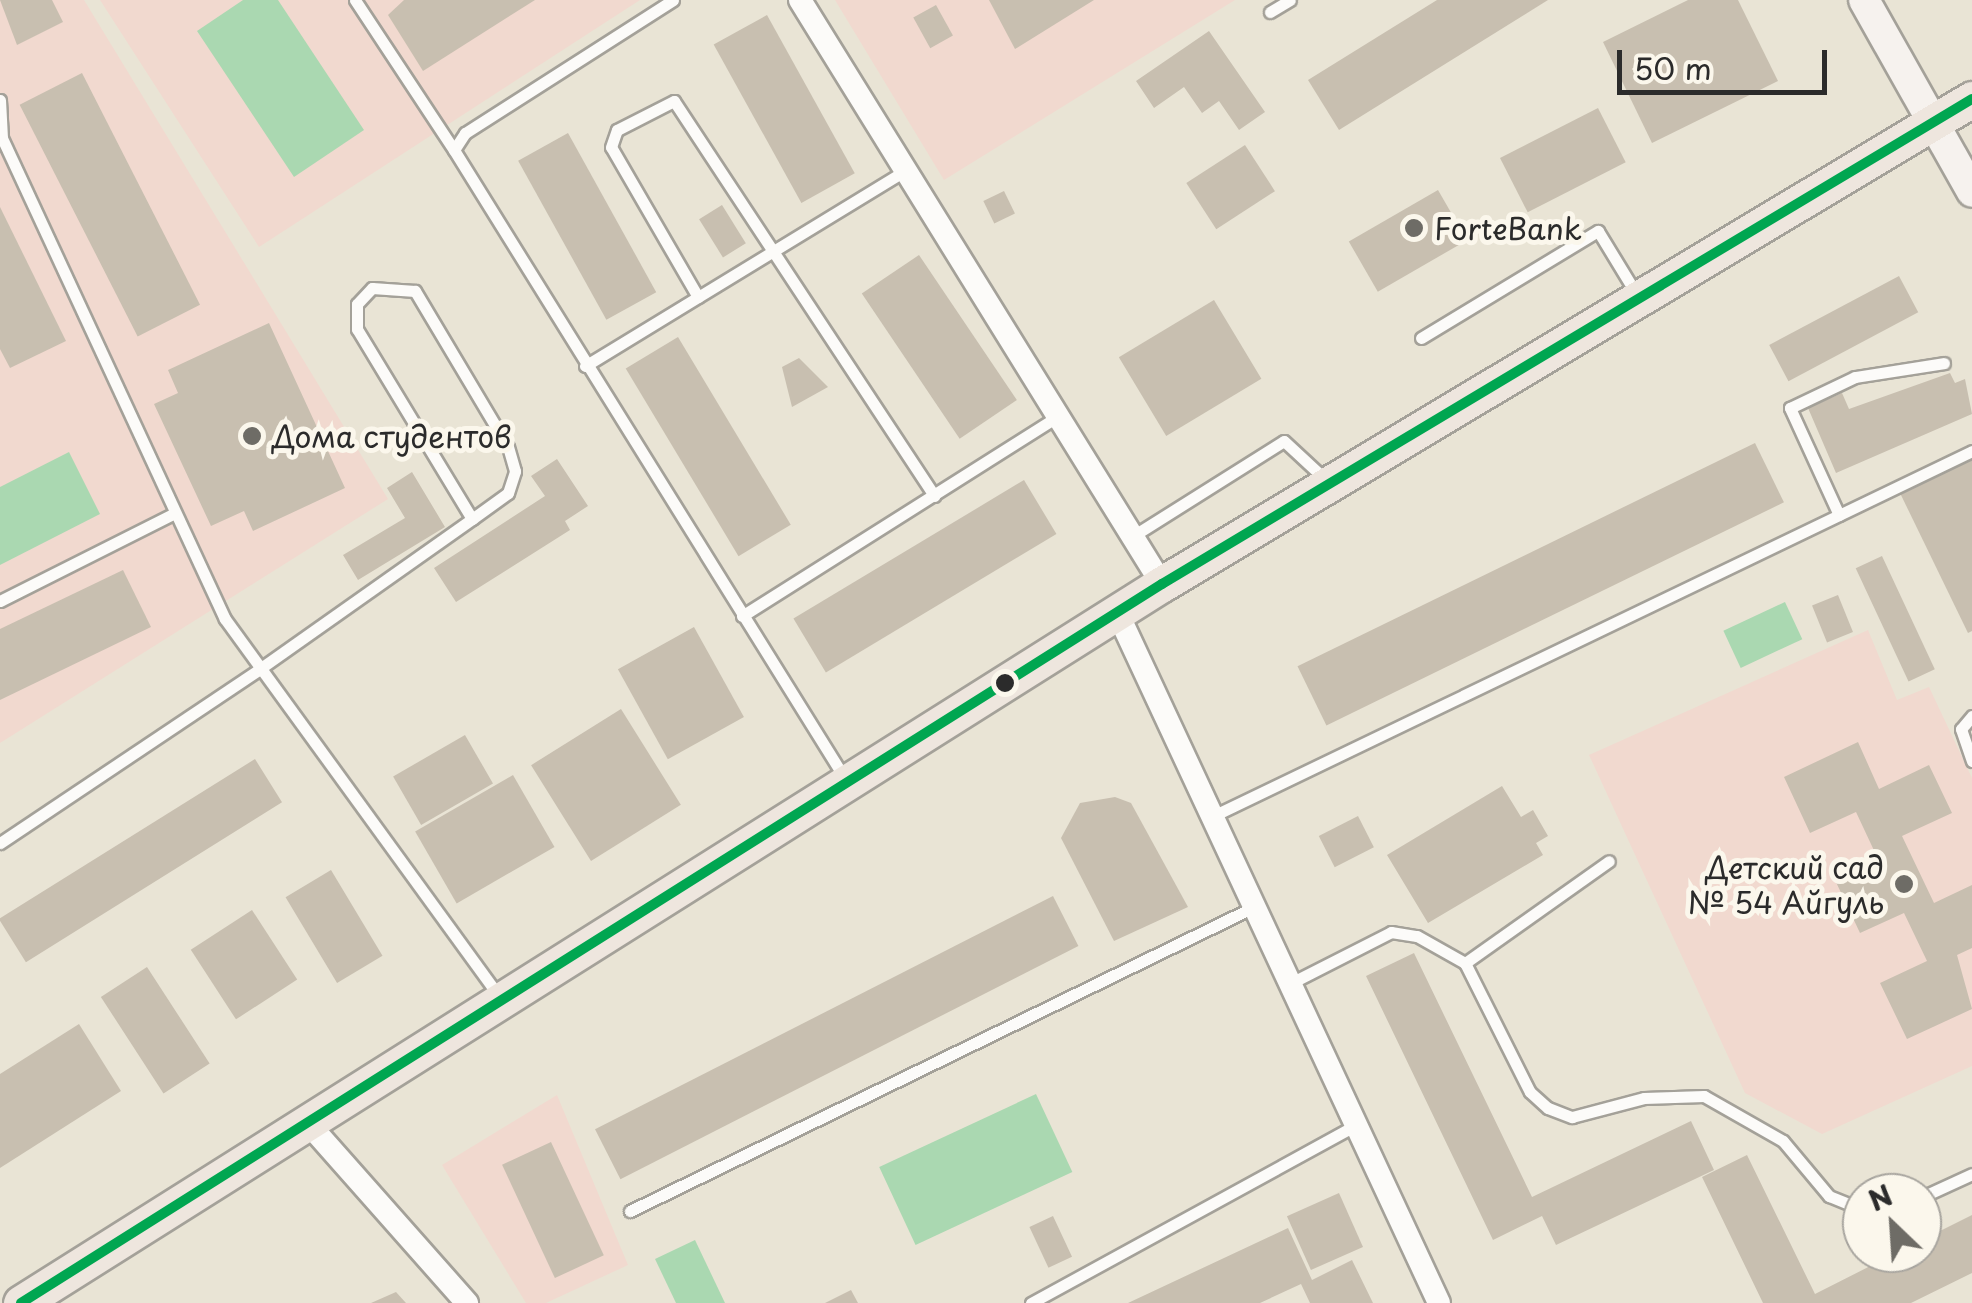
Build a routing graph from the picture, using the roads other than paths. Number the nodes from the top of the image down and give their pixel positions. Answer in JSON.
{"nodes":[{"id":1,"x":355,"y":0,"type":"edge"},
{"id":2,"x":673,"y":0,"type":"edge"},
{"id":3,"x":800,"y":0,"type":"edge"},
{"id":4,"x":1290,"y":0,"type":"edge"},
{"id":5,"x":1864,"y":0,"type":"edge"},
{"id":6,"x":1270,"y":12,"type":"dead end"},
{"id":7,"x":1972,"y":99,"type":"edge"},
{"id":8,"x":0,"y":100,"type":"edge"},
{"id":9,"x":1935,"y":122,"type":"junction"},
{"id":10,"x":454,"y":150,"type":"junction"},
{"id":11,"x":906,"y":170,"type":"junction"},
{"id":12,"x":1972,"y":192,"type":"edge"},
{"id":13,"x":777,"y":248,"type":"junction"},
{"id":14,"x":698,"y":297,"type":"junction"},
{"id":15,"x":1639,"y":298,"type":"junction"},
{"id":16,"x":1421,"y":338,"type":"dead end"},
{"id":17,"x":1944,"y":362,"type":"dead end"},
{"id":18,"x":585,"y":366,"type":"junction"},
{"id":19,"x":1058,"y":416,"type":"junction"},
{"id":20,"x":1972,"y":451,"type":"edge"},
{"id":21,"x":1330,"y":483,"type":"junction"},
{"id":22,"x":934,"y":496,"type":"junction"},
{"id":23,"x":171,"y":515,"type":"junction"},
{"id":24,"x":1839,"y":515,"type":"junction"},
{"id":25,"x":472,"y":519,"type":"junction"},
{"id":26,"x":1133,"y":536,"type":"junction"},
{"id":27,"x":1162,"y":584,"type":"junction"},
{"id":28,"x":0,"y":601,"type":"edge"},
{"id":29,"x":1117,"y":612,"type":"junction"},
{"id":30,"x":742,"y":616,"type":"junction"},
{"id":31,"x":258,"y":670,"type":"junction"},
{"id":32,"x":1972,"y":716,"type":"edge"},
{"id":33,"x":1972,"y":761,"type":"edge"},
{"id":34,"x":846,"y":781,"type":"junction"},
{"id":35,"x":1214,"y":816,"type":"junction"},
{"id":36,"x":0,"y":844,"type":"edge"},
{"id":37,"x":1609,"y":860,"type":"dead end"},
{"id":38,"x":1256,"y":906,"type":"junction"},
{"id":39,"x":1464,"y":963,"type":"junction"},
{"id":40,"x":1292,"y":982,"type":"junction"},
{"id":41,"x":500,"y":999,"type":"junction"},
{"id":42,"x":306,"y":1121,"type":"junction"},
{"id":43,"x":1350,"y":1128,"type":"junction"},
{"id":44,"x":1972,"y":1174,"type":"edge"},
{"id":45,"x":1942,"y":1188,"type":"edge"},
{"id":46,"x":1842,"y":1201,"type":"edge"},
{"id":47,"x":630,"y":1211,"type":"dead end"},
{"id":48,"x":21,"y":1303,"type":"edge"},
{"id":49,"x":467,"y":1303,"type":"edge"},
{"id":50,"x":1031,"y":1303,"type":"edge"},
{"id":51,"x":1438,"y":1303,"type":"edge"}],
"edges":[{"from":1,"to":10,"type":"lane"},
{"from":2,"to":10,"type":"lane"},
{"from":3,"to":11,"type":"street"},
{"from":4,"to":6,"type":"lane"},
{"from":5,"to":9,"type":"main road"},
{"from":7,"to":9,"type":"main road"},
{"from":8,"to":23,"type":"lane"},
{"from":9,"to":12,"type":"main road"},
{"from":9,"to":15,"type":"main road"},
{"from":10,"to":18,"type":"lane"},
{"from":11,"to":13,"type":"lane"},
{"from":11,"to":19,"type":"street"},
{"from":13,"to":14,"type":"lane"},
{"from":13,"to":14,"type":"lane"},
{"from":13,"to":22,"type":"lane"},
{"from":14,"to":18,"type":"lane"},
{"from":15,"to":16,"type":"lane"},
{"from":15,"to":21,"type":"main road"},
{"from":17,"to":24,"type":"lane"},
{"from":18,"to":30,"type":"lane"},
{"from":19,"to":22,"type":"lane"},
{"from":19,"to":26,"type":"street"},
{"from":20,"to":24,"type":"lane"},
{"from":21,"to":26,"type":"lane"},
{"from":21,"to":27,"type":"main road"},
{"from":22,"to":30,"type":"lane"},
{"from":23,"to":28,"type":"lane"},
{"from":23,"to":31,"type":"lane"},
{"from":24,"to":35,"type":"lane"},
{"from":25,"to":25,"type":"lane"},
{"from":25,"to":31,"type":"lane"},
{"from":26,"to":27,"type":"street"},
{"from":27,"to":29,"type":"main road"},
{"from":29,"to":34,"type":"main road"},
{"from":29,"to":35,"type":"street"},
{"from":30,"to":34,"type":"lane"},
{"from":31,"to":36,"type":"lane"},
{"from":31,"to":41,"type":"lane"},
{"from":32,"to":33,"type":"lane"},
{"from":34,"to":41,"type":"main road"},
{"from":35,"to":38,"type":"street"},
{"from":37,"to":39,"type":"lane"},
{"from":38,"to":40,"type":"street"},
{"from":38,"to":47,"type":"lane"},
{"from":39,"to":40,"type":"lane"},
{"from":39,"to":46,"type":"lane"},
{"from":40,"to":43,"type":"street"},
{"from":41,"to":42,"type":"main road"},
{"from":42,"to":48,"type":"main road"},
{"from":42,"to":49,"type":"street"},
{"from":43,"to":50,"type":"lane"},
{"from":43,"to":51,"type":"street"},
{"from":44,"to":45,"type":"lane"}]}
